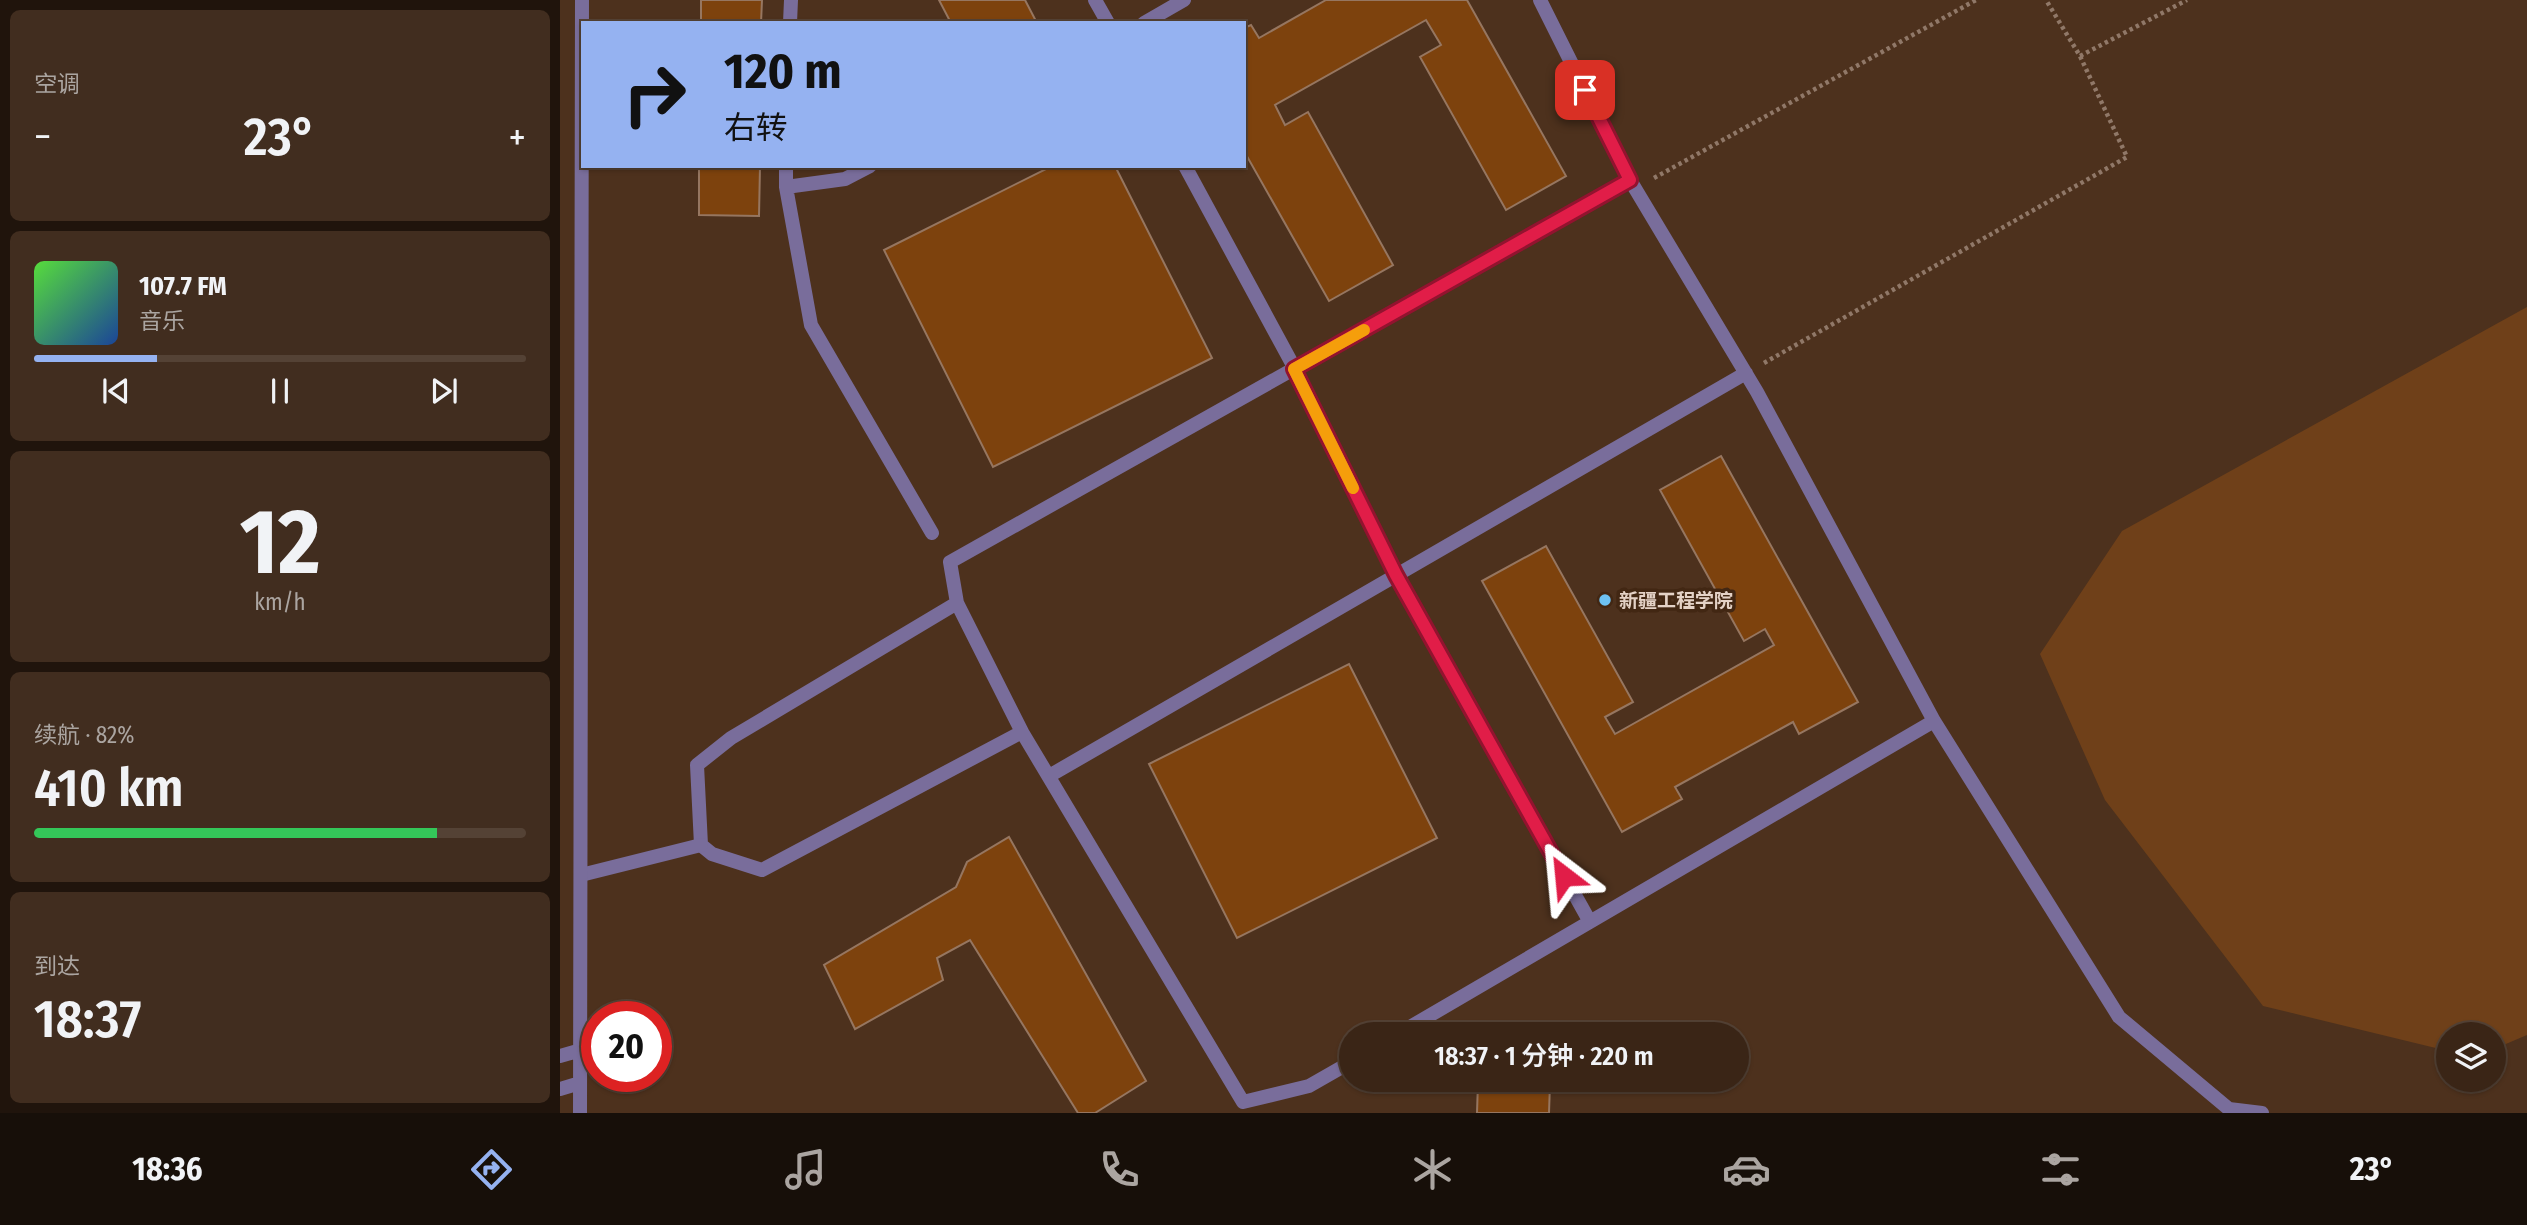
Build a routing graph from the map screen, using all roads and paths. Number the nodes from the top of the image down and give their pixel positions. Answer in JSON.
{"nodes":[{"id":1,"x":582,"y":0,"type":"edge"},
{"id":2,"x":791,"y":0,"type":"edge"},
{"id":3,"x":1096,"y":0,"type":"edge"},
{"id":4,"x":1184,"y":0,"type":"edge"},
{"id":5,"x":1540,"y":0,"type":"edge"},
{"id":6,"x":1976,"y":0,"type":"edge"},
{"id":7,"x":2046,"y":0,"type":"edge"},
{"id":8,"x":2187,"y":0,"type":"edge"},
{"id":9,"x":582,"y":21,"type":"edge"},
{"id":10,"x":790,"y":21,"type":"edge"},
{"id":11,"x":1107,"y":21,"type":"edge"},
{"id":12,"x":1147,"y":21,"type":"edge"},
{"id":13,"x":2080,"y":56,"type":"junction"},
{"id":14,"x":582,"y":168,"type":"edge"},
{"id":15,"x":786,"y":168,"type":"edge"},
{"id":16,"x":866,"y":168,"type":"edge"},
{"id":17,"x":1186,"y":168,"type":"edge"},
{"id":18,"x":1633,"y":185,"type":"junction"},
{"id":19,"x":786,"y":187,"type":"junction"},
{"id":20,"x":1294,"y":369,"type":"junction"},
{"id":21,"x":1746,"y":373,"type":"joint"},
{"id":22,"x":932,"y":533,"type":"dead end"},
{"id":23,"x":1396,"y":575,"type":"junction"},
{"id":24,"x":957,"y":603,"type":"junction"},
{"id":25,"x":1934,"y":721,"type":"junction"},
{"id":26,"x":1022,"y":733,"type":"junction"},
{"id":27,"x":1049,"y":776,"type":"junction"},
{"id":28,"x":701,"y":845,"type":"junction"},
{"id":29,"x":581,"y":875,"type":"junction"},
{"id":30,"x":1590,"y":922,"type":"junction"},
{"id":31,"x":1419,"y":1022,"type":"edge"},
{"id":32,"x":580,"y":1050,"type":"junction"},
{"id":33,"x":560,"y":1056,"type":"edge"},
{"id":34,"x":1339,"y":1069,"type":"edge"},
{"id":35,"x":580,"y":1083,"type":"junction"},
{"id":36,"x":560,"y":1089,"type":"edge"},
{"id":37,"x":580,"y":1113,"type":"edge"},
{"id":38,"x":2262,"y":1113,"type":"edge"}],
"edges":[{"from":1,"to":9,"type":"street"},
{"from":2,"to":10,"type":"street"},
{"from":3,"to":11,"type":"street"},
{"from":4,"to":12,"type":"street"},
{"from":5,"to":18,"type":"street"},
{"from":6,"to":18,"type":"path"},
{"from":7,"to":13,"type":"path"},
{"from":8,"to":13,"type":"path"},
{"from":13,"to":21,"type":"path"},
{"from":14,"to":29,"type":"street"},
{"from":15,"to":19,"type":"street"},
{"from":16,"to":19,"type":"street"},
{"from":17,"to":20,"type":"street"},
{"from":18,"to":20,"type":"street"},
{"from":18,"to":25,"type":"street"},
{"from":19,"to":22,"type":"street"},
{"from":20,"to":23,"type":"street"},
{"from":20,"to":24,"type":"street"},
{"from":21,"to":23,"type":"street"},
{"from":23,"to":27,"type":"street"},
{"from":23,"to":30,"type":"street"},
{"from":24,"to":26,"type":"street"},
{"from":24,"to":28,"type":"street"},
{"from":25,"to":30,"type":"street"},
{"from":25,"to":38,"type":"street"},
{"from":26,"to":27,"type":"street"},
{"from":26,"to":28,"type":"street"},
{"from":27,"to":34,"type":"street"},
{"from":28,"to":29,"type":"street"},
{"from":29,"to":32,"type":"street"},
{"from":30,"to":31,"type":"street"},
{"from":32,"to":33,"type":"street"},
{"from":32,"to":35,"type":"street"},
{"from":35,"to":36,"type":"street"},
{"from":35,"to":37,"type":"street"}]}
